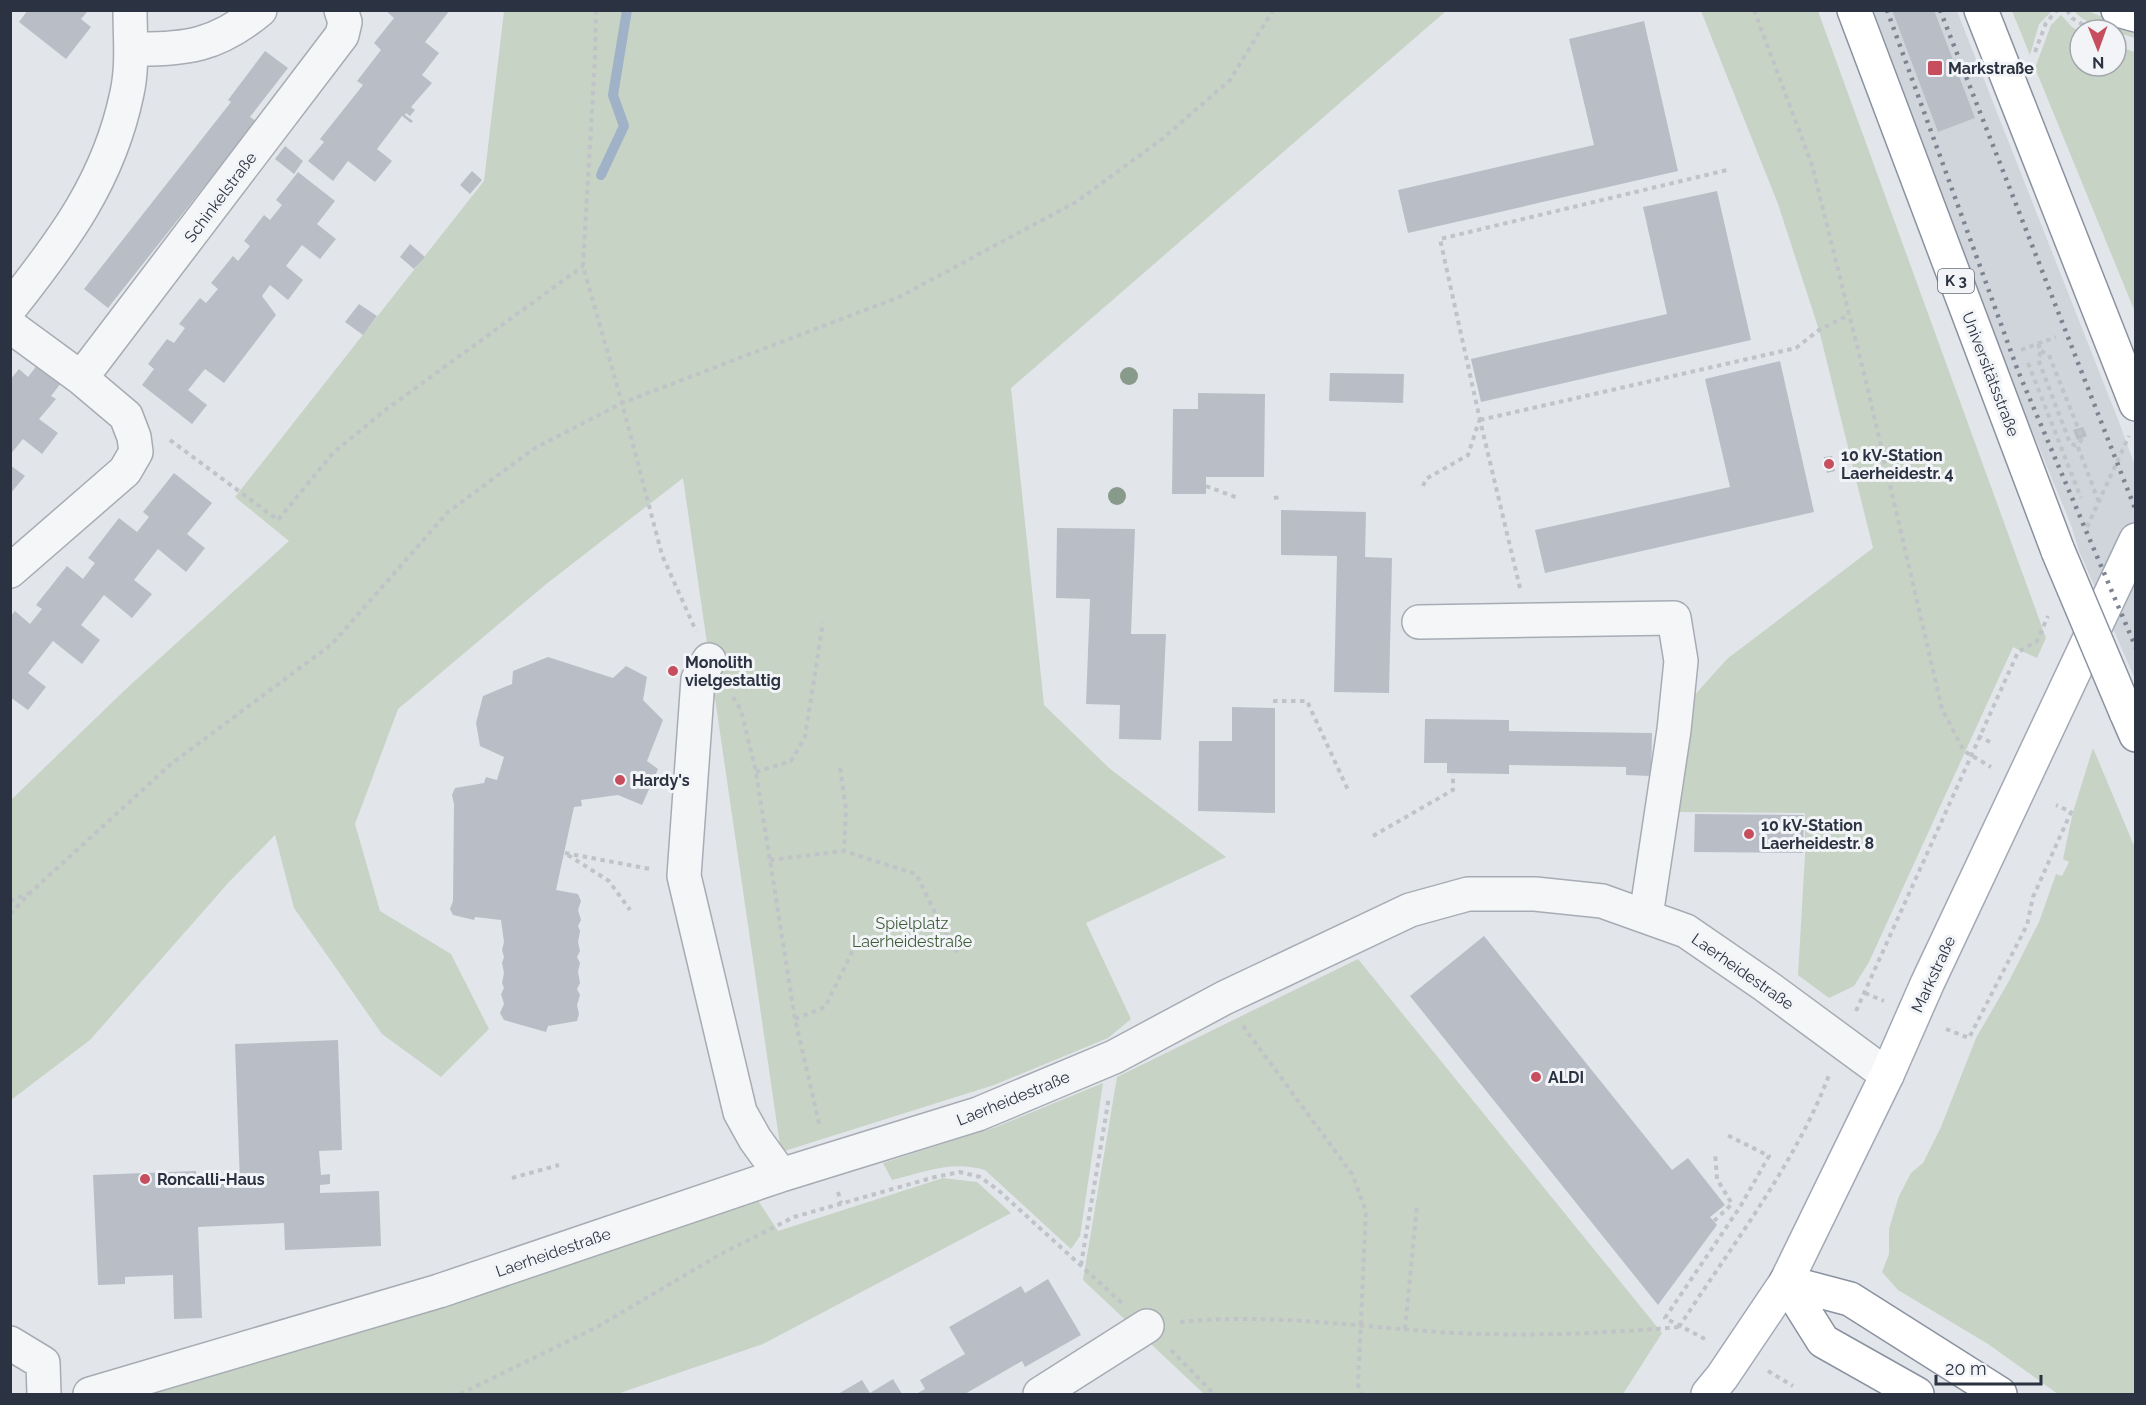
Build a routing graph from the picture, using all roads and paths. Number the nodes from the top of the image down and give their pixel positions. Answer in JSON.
{"nodes":[{"id":1,"x":130,"y":10,"type":"edge"},
{"id":2,"x":260,"y":10,"type":"edge"},
{"id":3,"x":341,"y":10,"type":"edge"},
{"id":4,"x":596,"y":10,"type":"edge"},
{"id":5,"x":1273,"y":10,"type":"edge"},
{"id":6,"x":1754,"y":10,"type":"edge"},
{"id":7,"x":1854,"y":10,"type":"edge"},
{"id":8,"x":1981,"y":10,"type":"edge"},
{"id":9,"x":2118,"y":10,"type":"edge"},
{"id":10,"x":2136,"y":15,"type":"edge"},
{"id":11,"x":130,"y":49,"type":"junction"},
{"id":12,"x":1727,"y":170,"type":"dead end"},
{"id":13,"x":583,"y":266,"type":"junction"},
{"id":14,"x":10,"y":308,"type":"edge"},
{"id":15,"x":1849,"y":315,"type":"junction"},
{"id":16,"x":10,"y":326,"type":"edge"},
{"id":17,"x":2056,"y":337,"type":"dead end"},
{"id":18,"x":2038,"y":344,"type":"junction"},
{"id":19,"x":2021,"y":350,"type":"dead end"},
{"id":20,"x":2041,"y":351,"type":"junction"},
{"id":21,"x":2028,"y":363,"type":"dead end"},
{"id":22,"x":81,"y":378,"type":"junction"},
{"id":23,"x":622,"y":403,"type":"junction"},
{"id":24,"x":2133,"y":410,"type":"edge"},
{"id":25,"x":1480,"y":420,"type":"junction"},
{"id":26,"x":134,"y":437,"type":"junction"},
{"id":27,"x":2078,"y":447,"type":"junction"},
{"id":28,"x":1206,"y":486,"type":"dead end"},
{"id":29,"x":1422,"y":486,"type":"dead end"},
{"id":30,"x":1281,"y":496,"type":"dead end"},
{"id":31,"x":1238,"y":498,"type":"dead end"},
{"id":32,"x":1274,"y":498,"type":"dead end"},
{"id":33,"x":2081,"y":498,"type":"dead end"},
{"id":34,"x":2099,"y":501,"type":"junction"},
{"id":35,"x":2136,"y":540,"type":"edge"},
{"id":36,"x":2071,"y":542,"type":"junction"},
{"id":37,"x":10,"y":571,"type":"edge"},
{"id":38,"x":2051,"y":609,"type":"dead end"},
{"id":39,"x":1528,"y":620,"type":"junction"},
{"id":40,"x":823,"y":622,"type":"dead end"},
{"id":41,"x":1419,"y":622,"type":"dead end"},
{"id":42,"x":709,"y":660,"type":"junction"},
{"id":43,"x":1273,"y":701,"type":"dead end"},
{"id":44,"x":2131,"y":724,"type":"edge"},
{"id":45,"x":1978,"y":736,"type":"junction"},
{"id":46,"x":1994,"y":744,"type":"dead end"},
{"id":47,"x":840,"y":768,"type":"dead end"},
{"id":48,"x":756,"y":772,"type":"junction"},
{"id":49,"x":1453,"y":774,"type":"dead end"},
{"id":50,"x":2022,"y":785,"type":"junction"},
{"id":51,"x":1348,"y":790,"type":"dead end"},
{"id":52,"x":2056,"y":805,"type":"dead end"},
{"id":53,"x":1373,"y":836,"type":"dead end"},
{"id":54,"x":844,"y":851,"type":"junction"},
{"id":55,"x":770,"y":860,"type":"junction"},
{"id":56,"x":684,"y":876,"type":"junction"},
{"id":57,"x":31,"y":892,"type":"junction"},
{"id":58,"x":10,"y":901,"type":"edge"},
{"id":59,"x":630,"y":910,"type":"dead end"},
{"id":60,"x":10,"y":914,"type":"edge"},
{"id":61,"x":1646,"y":916,"type":"junction"},
{"id":62,"x":855,"y":945,"type":"dead end"},
{"id":63,"x":959,"y":955,"type":"dead end"},
{"id":64,"x":1224,"y":999,"type":"junction"},
{"id":65,"x":1914,"y":1015,"type":"junction"},
{"id":66,"x":795,"y":1019,"type":"junction"},
{"id":67,"x":1841,"y":1042,"type":"junction"},
{"id":68,"x":1114,"y":1057,"type":"junction"},
{"id":69,"x":1887,"y":1075,"type":"junction"},
{"id":70,"x":1725,"y":1134,"type":"dead end"},
{"id":71,"x":1715,"y":1152,"type":"dead end"},
{"id":72,"x":828,"y":1160,"type":"junction"},
{"id":73,"x":560,"y":1165,"type":"dead end"},
{"id":74,"x":781,"y":1174,"type":"junction"},
{"id":75,"x":512,"y":1178,"type":"dead end"},
{"id":76,"x":1416,"y":1205,"type":"dead end"},
{"id":77,"x":1714,"y":1221,"type":"dead end"},
{"id":78,"x":1081,"y":1265,"type":"junction"},
{"id":79,"x":1786,"y":1282,"type":"junction"},
{"id":80,"x":1362,"y":1325,"type":"junction"},
{"id":81,"x":1147,"y":1326,"type":"junction"},
{"id":82,"x":1679,"y":1327,"type":"junction"},
{"id":83,"x":1405,"y":1329,"type":"junction"},
{"id":84,"x":10,"y":1343,"type":"edge"},
{"id":85,"x":44,"y":1395,"type":"edge"},
{"id":86,"x":90,"y":1395,"type":"edge"},
{"id":87,"x":459,"y":1395,"type":"edge"},
{"id":88,"x":1040,"y":1395,"type":"edge"},
{"id":89,"x":1214,"y":1395,"type":"edge"},
{"id":90,"x":1361,"y":1395,"type":"edge"},
{"id":91,"x":1708,"y":1395,"type":"edge"},
{"id":92,"x":1917,"y":1395,"type":"edge"},
{"id":93,"x":2000,"y":1395,"type":"edge"}],
"edges":[{"from":1,"to":11,"type":"street"},
{"from":2,"to":11,"type":"street"},
{"from":3,"to":22,"type":"street","name":"Schinkelstraße"},
{"from":4,"to":13,"type":"path"},
{"from":5,"to":23,"type":"path"},
{"from":6,"to":15,"type":"path"},
{"from":7,"to":36,"type":"main road","name":"Universitätsstraße","number":"K 3"},
{"from":8,"to":24,"type":"main road"},
{"from":9,"to":10,"type":"main road"},
{"from":11,"to":14,"type":"street"},
{"from":12,"to":25,"type":"path"},
{"from":13,"to":23,"type":"path"},
{"from":13,"to":26,"type":"path"},
{"from":15,"to":25,"type":"path"},
{"from":15,"to":50,"type":"path"},
{"from":16,"to":22,"type":"street"},
{"from":17,"to":18,"type":"path"},
{"from":18,"to":19,"type":"path"},
{"from":18,"to":20,"type":"path"},
{"from":20,"to":27,"type":"path"},
{"from":20,"to":27,"type":"path"},
{"from":21,"to":33,"type":"path"},
{"from":22,"to":26,"type":"street"},
{"from":23,"to":42,"type":"path"},
{"from":23,"to":57,"type":"path"},
{"from":24,"to":34,"type":"path"},
{"from":25,"to":29,"type":"path"},
{"from":25,"to":39,"type":"path"},
{"from":26,"to":37,"type":"street"},
{"from":27,"to":34,"type":"path"},
{"from":28,"to":31,"type":"path"},
{"from":30,"to":32,"type":"path"},
{"from":34,"to":36,"type":"path"},
{"from":35,"to":50,"type":"main road","name":"Markstraße"},
{"from":36,"to":44,"type":"main road","name":"Universitätsstraße","number":"K 3","bridge":true},
{"from":38,"to":45,"type":"path"},
{"from":39,"to":41,"type":"street"},
{"from":39,"to":61,"type":"street"},
{"from":40,"to":48,"type":"path"},
{"from":42,"to":48,"type":"path"},
{"from":42,"to":56,"type":"street"},
{"from":43,"to":51,"type":"path"},
{"from":45,"to":46,"type":"path"},
{"from":45,"to":65,"type":"path"},
{"from":47,"to":54,"type":"path"},
{"from":48,"to":55,"type":"path"},
{"from":49,"to":53,"type":"path"},
{"from":50,"to":65,"type":"main road","name":"Markstraße"},
{"from":52,"to":65,"type":"path"},
{"from":54,"to":55,"type":"path"},
{"from":54,"to":63,"type":"path"},
{"from":55,"to":66,"type":"path"},
{"from":56,"to":59,"type":"path"},
{"from":56,"to":74,"type":"street"},
{"from":57,"to":58,"type":"path"},
{"from":57,"to":60,"type":"path"},
{"from":61,"to":64,"type":"street","name":"Laerheidestraße"},
{"from":61,"to":67,"type":"street","name":"Laerheidestraße"},
{"from":62,"to":66,"type":"path"},
{"from":64,"to":68,"type":"street","name":"Laerheidestraße"},
{"from":64,"to":80,"type":"path"},
{"from":65,"to":69,"type":"main road","name":"Markstraße"},
{"from":66,"to":72,"type":"path"},
{"from":67,"to":69,"type":"street","name":"Laerheidestraße"},
{"from":67,"to":82,"type":"path"},
{"from":68,"to":72,"type":"street","name":"Laerheidestraße"},
{"from":68,"to":78,"type":"path"},
{"from":69,"to":79,"type":"main road","name":"Markstraße"},
{"from":70,"to":82,"type":"path"},
{"from":71,"to":77,"type":"path"},
{"from":72,"to":74,"type":"street","name":"Laerheidestraße"},
{"from":73,"to":75,"type":"path"},
{"from":74,"to":86,"type":"street","name":"Laerheidestraße"},
{"from":76,"to":83,"type":"path"},
{"from":78,"to":81,"type":"path"},
{"from":78,"to":87,"type":"path"},
{"from":79,"to":91,"type":"main road","name":"Markstraße"},
{"from":79,"to":92,"type":"main road"},
{"from":79,"to":93,"type":"main road"},
{"from":80,"to":81,"type":"path"},
{"from":80,"to":83,"type":"path"},
{"from":80,"to":90,"type":"path"},
{"from":81,"to":88,"type":"street"},
{"from":81,"to":89,"type":"path"},
{"from":82,"to":83,"type":"path"},
{"from":84,"to":85,"type":"street"}]}
